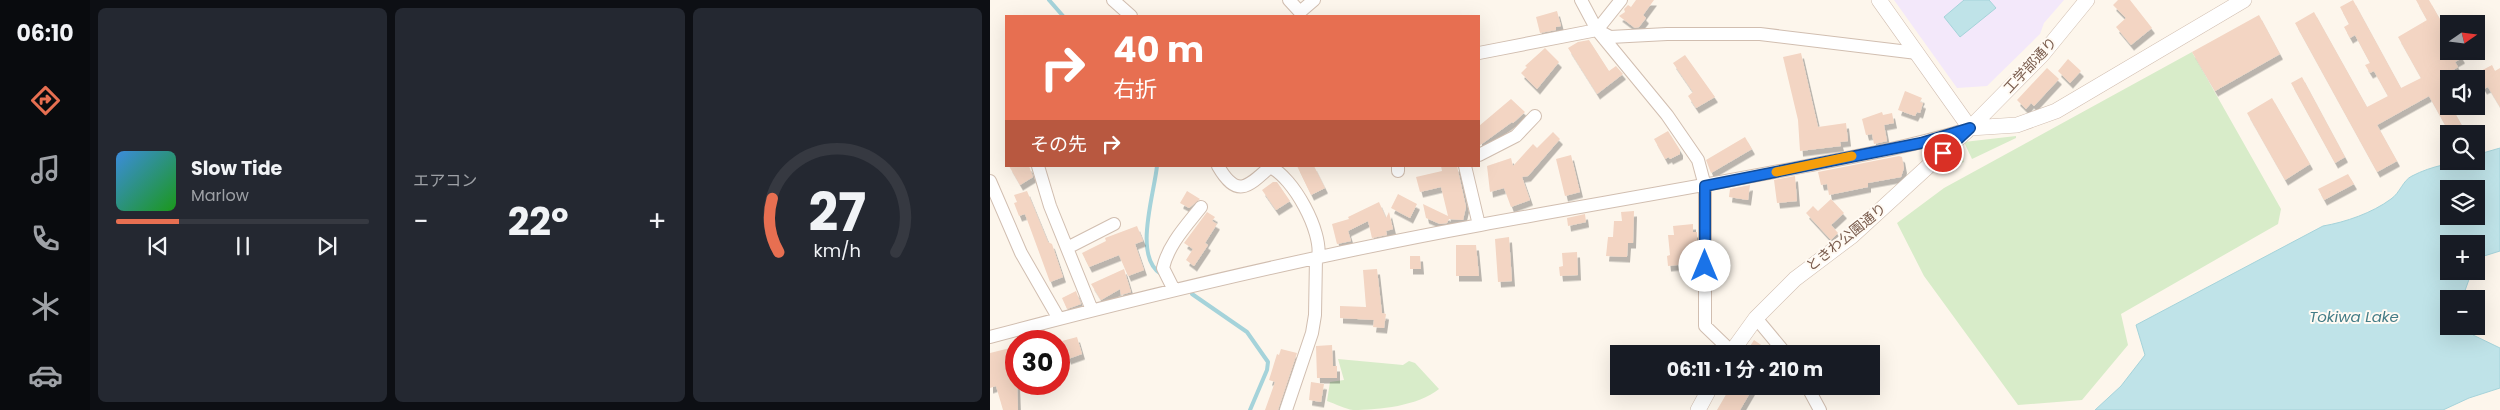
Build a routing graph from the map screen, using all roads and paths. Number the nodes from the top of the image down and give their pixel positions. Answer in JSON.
{"nodes":[{"id":1,"x":1114,"y":0,"type":"edge"},
{"id":2,"x":1289,"y":0,"type":"edge"},
{"id":3,"x":1314,"y":0,"type":"edge"},
{"id":4,"x":1581,"y":0,"type":"edge"},
{"id":5,"x":1621,"y":0,"type":"edge"},
{"id":6,"x":1879,"y":0,"type":"edge"},
{"id":7,"x":2087,"y":0,"type":"edge"},
{"id":8,"x":2244,"y":0,"type":"edge"},
{"id":9,"x":1130,"y":15,"type":"edge"},
{"id":10,"x":1597,"y":30,"type":"junction"},
{"id":11,"x":1480,"y":53,"type":"edge"},
{"id":12,"x":1917,"y":53,"type":"junction"},
{"id":13,"x":1535,"y":116,"type":"dead end"},
{"id":14,"x":1970,"y":128,"type":"junction"},
{"id":15,"x":1480,"y":154,"type":"edge"},
{"id":16,"x":1219,"y":167,"type":"edge"},
{"id":17,"x":1271,"y":167,"type":"edge"},
{"id":18,"x":1465,"y":167,"type":"edge"},
{"id":19,"x":1042,"y":168,"type":"edge"},
{"id":20,"x":990,"y":181,"type":"edge"},
{"id":21,"x":1705,"y":186,"type":"junction"},
{"id":22,"x":1201,"y":207,"type":"dead end"},
{"id":23,"x":1114,"y":224,"type":"dead end"},
{"id":24,"x":1479,"y":225,"type":"junction"},
{"id":25,"x":1067,"y":248,"type":"junction"},
{"id":26,"x":1317,"y":257,"type":"junction"},
{"id":27,"x":1174,"y":290,"type":"junction"},
{"id":28,"x":1092,"y":310,"type":"junction"},
{"id":29,"x":1756,"y":318,"type":"junction"},
{"id":30,"x":1059,"y":319,"type":"junction"},
{"id":31,"x":990,"y":337,"type":"edge"},
{"id":32,"x":1723,"y":345,"type":"edge"},
{"id":33,"x":1735,"y":345,"type":"edge"},
{"id":34,"x":1778,"y":345,"type":"edge"},
{"id":35,"x":1707,"y":395,"type":"edge"},
{"id":36,"x":1812,"y":395,"type":"edge"},
{"id":37,"x":1286,"y":410,"type":"edge"},
{"id":38,"x":1698,"y":410,"type":"edge"},
{"id":39,"x":1820,"y":410,"type":"edge"}],
"edges":[{"from":1,"to":9,"type":"street"},
{"from":2,"to":3,"type":"street"},
{"from":4,"to":10,"type":"street"},
{"from":5,"to":10,"type":"street"},
{"from":6,"to":12,"type":"street"},
{"from":7,"to":14,"type":"street","name":"工学部通り"},
{"from":8,"to":14,"type":"street"},
{"from":10,"to":11,"type":"street"},
{"from":10,"to":12,"type":"street"},
{"from":10,"to":21,"type":"street"},
{"from":12,"to":14,"type":"street"},
{"from":13,"to":15,"type":"street"},
{"from":14,"to":21,"type":"street"},
{"from":14,"to":29,"type":"street","name":"ときわ公園通り"},
{"from":16,"to":17,"type":"street"},
{"from":17,"to":26,"type":"street"},
{"from":18,"to":24,"type":"street"},
{"from":19,"to":25,"type":"street"},
{"from":20,"to":30,"type":"street"},
{"from":21,"to":24,"type":"street"},
{"from":21,"to":32,"type":"street"},
{"from":22,"to":27,"type":"street"},
{"from":23,"to":25,"type":"street"},
{"from":24,"to":26,"type":"street"},
{"from":25,"to":28,"type":"street"},
{"from":26,"to":27,"type":"street"},
{"from":26,"to":37,"type":"street"},
{"from":27,"to":28,"type":"street"},
{"from":28,"to":30,"type":"street"},
{"from":29,"to":33,"type":"street","name":"ときわ公園通り"},
{"from":29,"to":34,"type":"street"},
{"from":30,"to":31,"type":"street"},
{"from":35,"to":38,"type":"street"},
{"from":36,"to":39,"type":"street"}]}
